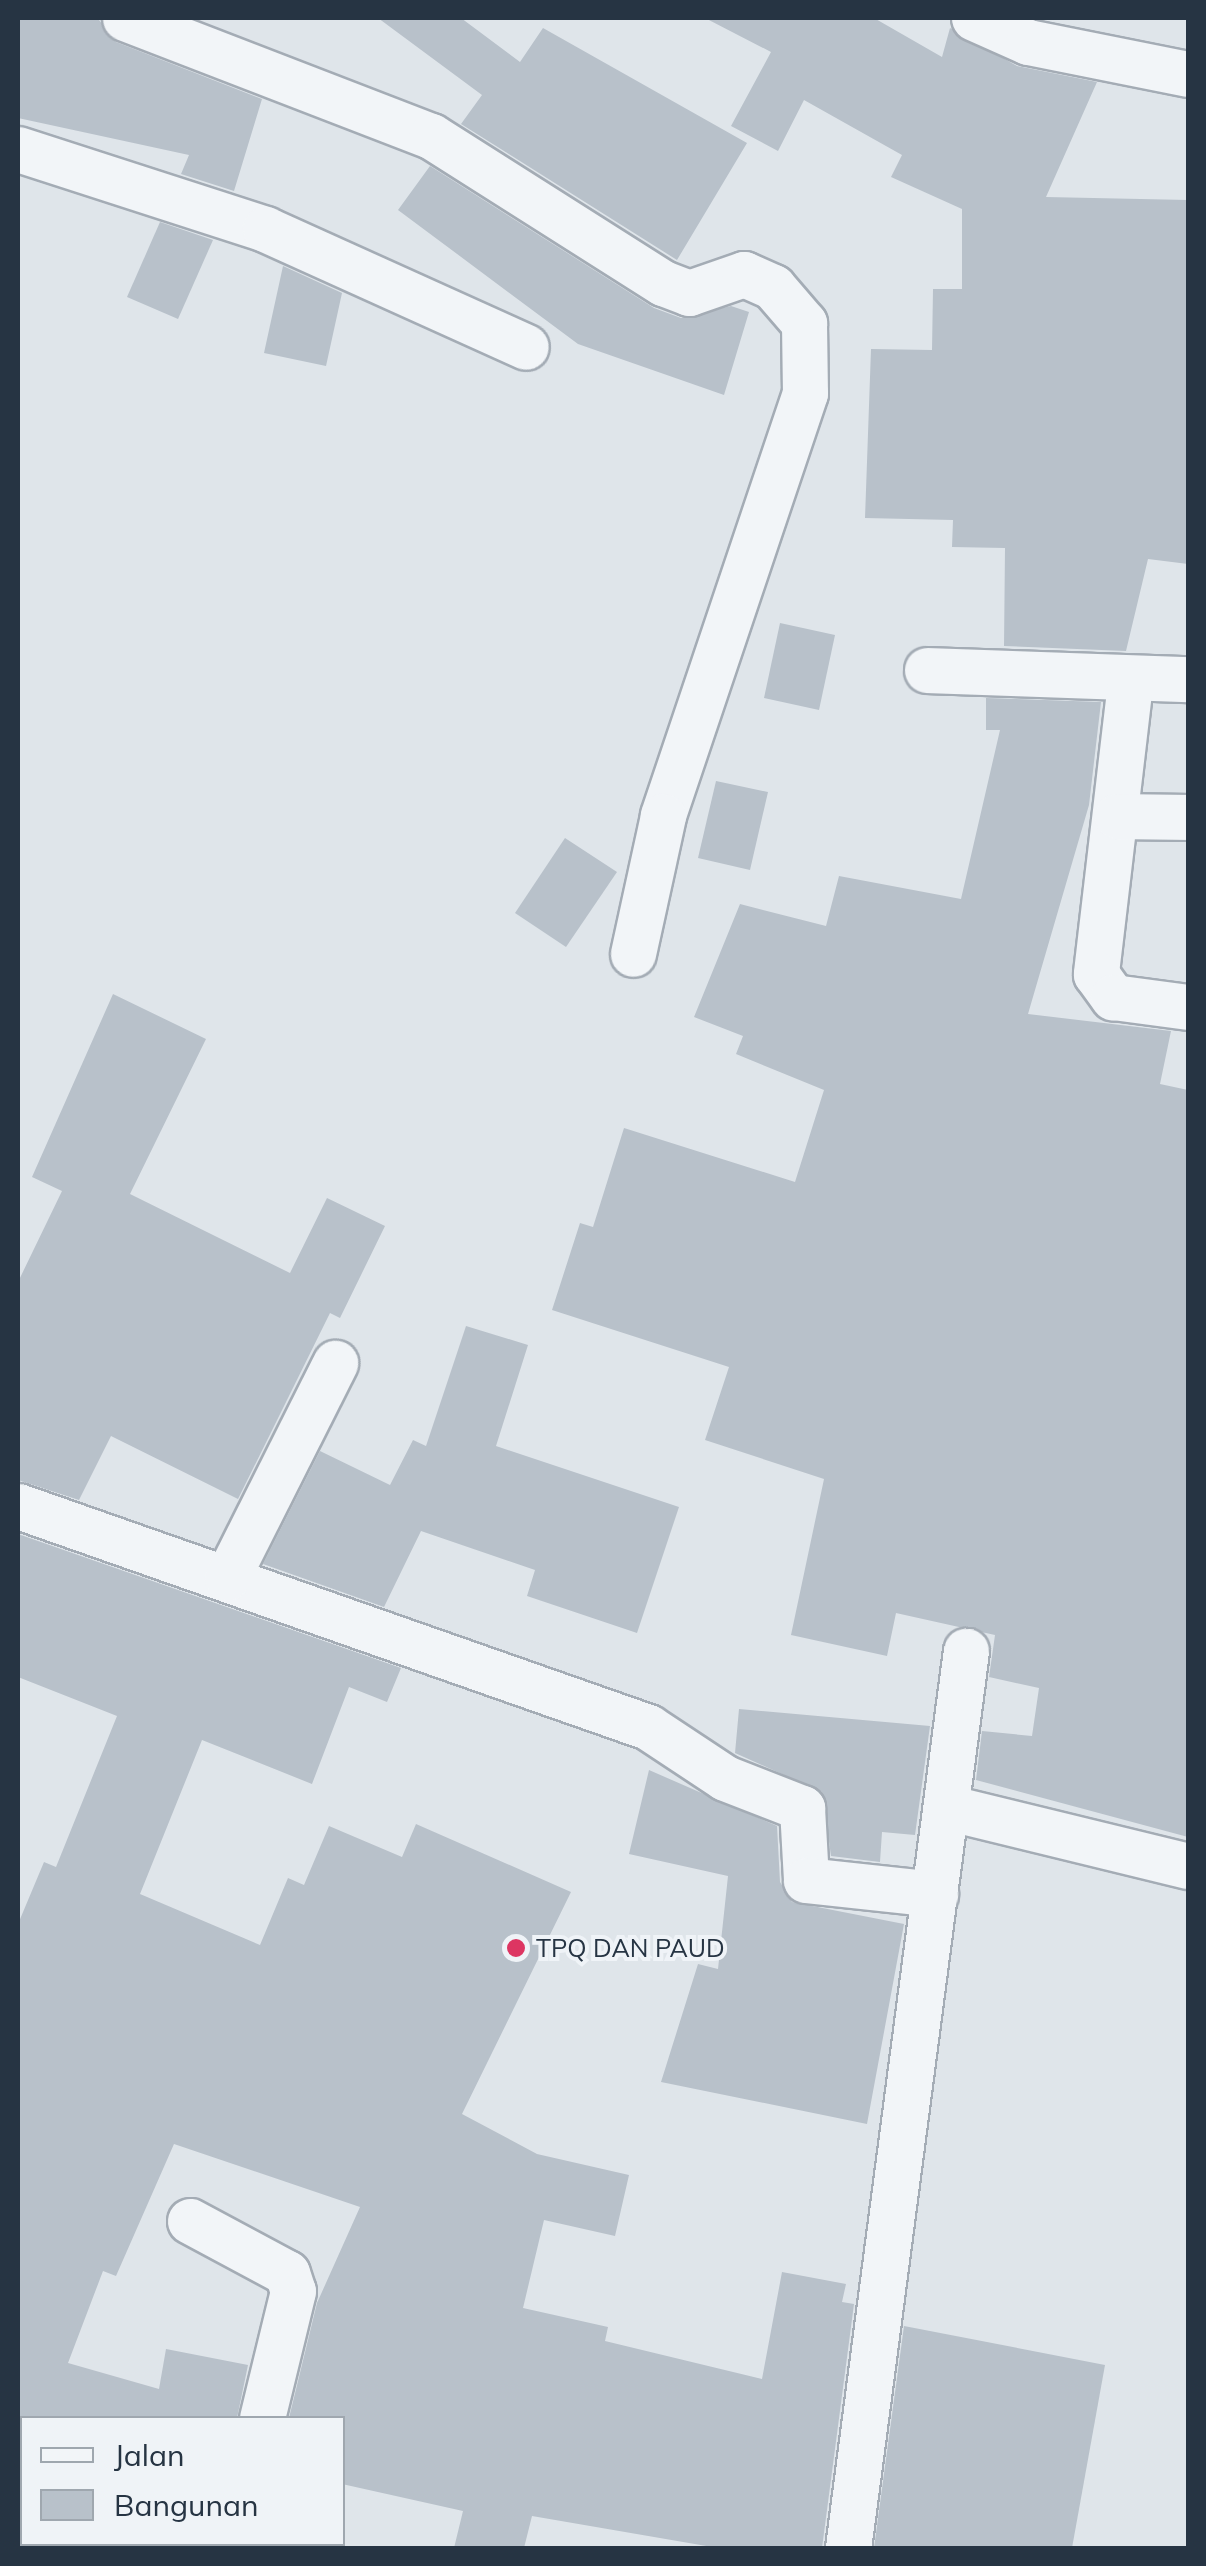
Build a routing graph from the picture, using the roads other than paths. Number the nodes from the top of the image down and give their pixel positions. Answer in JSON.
{"nodes":[{"id":1,"x":125,"y":18,"type":"edge"},
{"id":2,"x":974,"y":18,"type":"edge"},
{"id":3,"x":1188,"y":74,"type":"edge"},
{"id":4,"x":18,"y":148,"type":"edge"},
{"id":5,"x":526,"y":347,"type":"dead end"},
{"id":6,"x":927,"y":670,"type":"dead end"},
{"id":7,"x":1188,"y":679,"type":"edge"},
{"id":8,"x":1130,"y":683,"type":"junction"},
{"id":9,"x":1117,"y":816,"type":"junction"},
{"id":10,"x":1188,"y":817,"type":"edge"},
{"id":11,"x":633,"y":954,"type":"dead end"},
{"id":12,"x":1188,"y":1008,"type":"edge"},
{"id":13,"x":335,"y":1363,"type":"dead end"},
{"id":14,"x":18,"y":1506,"type":"edge"},
{"id":15,"x":226,"y":1578,"type":"junction"},
{"id":16,"x":966,"y":1650,"type":"dead end"},
{"id":17,"x":946,"y":1807,"type":"junction"},
{"id":18,"x":1188,"y":1866,"type":"edge"},
{"id":19,"x":935,"y":1894,"type":"junction"},
{"id":20,"x":190,"y":2221,"type":"dead end"},
{"id":21,"x":262,"y":2416,"type":"edge"},
{"id":22,"x":848,"y":2548,"type":"edge"}],
"edges":[{"from":1,"to":11,"type":"street"},
{"from":2,"to":3,"type":"street"},
{"from":4,"to":5,"type":"street"},
{"from":6,"to":8,"type":"street"},
{"from":7,"to":8,"type":"street"},
{"from":8,"to":9,"type":"street"},
{"from":9,"to":10,"type":"street"},
{"from":9,"to":12,"type":"street"},
{"from":13,"to":15,"type":"street"},
{"from":14,"to":15,"type":"street"},
{"from":15,"to":19,"type":"street"},
{"from":16,"to":17,"type":"street"},
{"from":17,"to":18,"type":"street"},
{"from":17,"to":19,"type":"street"},
{"from":19,"to":22,"type":"street"},
{"from":20,"to":21,"type":"street"}]}
